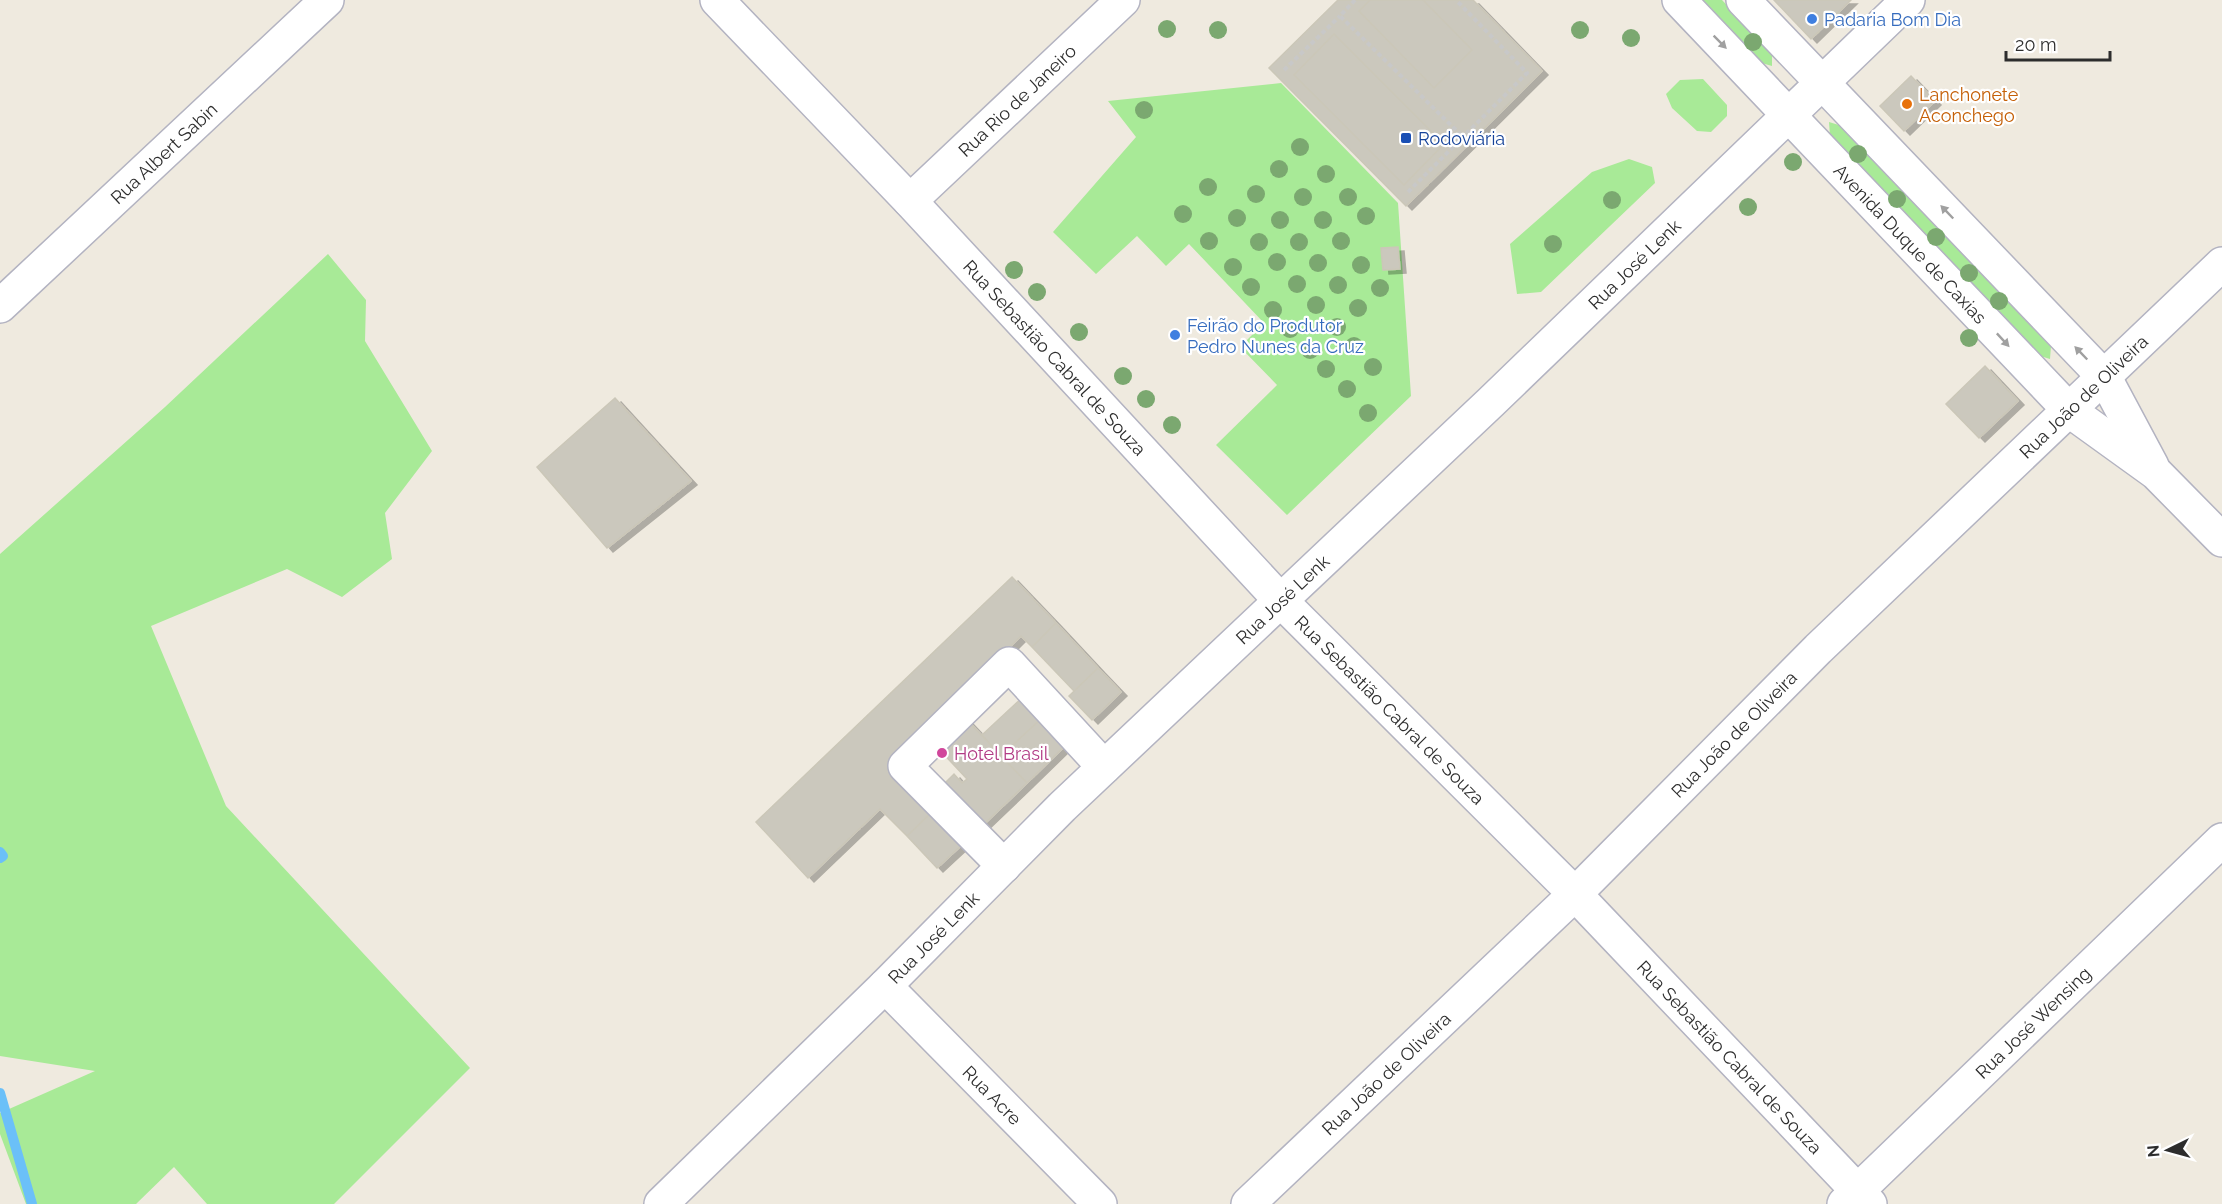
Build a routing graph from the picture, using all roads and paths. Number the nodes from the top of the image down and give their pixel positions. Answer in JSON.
{"nodes":[{"id":1,"x":327,"y":0,"type":"edge"},
{"id":2,"x":717,"y":0,"type":"edge"},
{"id":3,"x":1123,"y":0,"type":"edge"},
{"id":4,"x":1355,"y":0,"type":"edge"},
{"id":5,"x":1456,"y":0,"type":"edge"},
{"id":6,"x":1679,"y":0,"type":"edge"},
{"id":7,"x":1743,"y":0,"type":"edge"},
{"id":8,"x":1908,"y":0,"type":"edge"},
{"id":9,"x":1340,"y":16,"type":"junction"},
{"id":10,"x":1284,"y":70,"type":"dead end"},
{"id":11,"x":1822,"y":82,"type":"junction"},
{"id":12,"x":1789,"y":115,"type":"junction"},
{"id":13,"x":1463,"y":137,"type":"junction"},
{"id":14,"x":1408,"y":192,"type":"dead end"},
{"id":15,"x":910,"y":201,"type":"junction"},
{"id":16,"x":2222,"y":264,"type":"edge"},
{"id":17,"x":0,"y":306,"type":"edge"},
{"id":18,"x":2105,"y":378,"type":"junction"},
{"id":19,"x":2070,"y":411,"type":"junction"},
{"id":20,"x":2156,"y":473,"type":"junction"},
{"id":21,"x":2222,"y":540,"type":"edge"},
{"id":22,"x":1280,"y":600,"type":"junction"},
{"id":23,"x":1104,"y":767,"type":"junction"},
{"id":24,"x":2222,"y":840,"type":"edge"},
{"id":25,"x":1004,"y":866,"type":"junction"},
{"id":26,"x":1575,"y":894,"type":"junction"},
{"id":27,"x":885,"y":986,"type":"junction"},
{"id":28,"x":1857,"y":1200,"type":"edge"},
{"id":29,"x":661,"y":1204,"type":"edge"},
{"id":30,"x":1100,"y":1204,"type":"edge"},
{"id":31,"x":1248,"y":1204,"type":"edge"}],
"edges":[{"from":1,"to":17,"type":"street","name":"Rua Albert Sabin"},
{"from":2,"to":15,"type":"street","name":"Rua Sebastião Cabral de Souza"},
{"from":3,"to":15,"type":"street","name":"Rua Rio de Janeiro"},
{"from":4,"to":9,"type":"path"},
{"from":5,"to":13,"type":"path"},
{"from":6,"to":12,"type":"street","name":"Avenida Duque de Caxias","one_way":true},
{"from":7,"to":11,"type":"street","name":"Avenida Duque de Caxias"},
{"from":8,"to":11,"type":"street","name":"Rua José Lenk"},
{"from":9,"to":10,"type":"path"},
{"from":9,"to":13,"type":"path"},
{"from":11,"to":12,"type":"street","name":"Rua José Lenk"},
{"from":18,"to":11,"type":"street","name":"Avenida Duque de Caxias","one_way":true},
{"from":12,"to":19,"type":"street","name":"Avenida Duque de Caxias","one_way":true},
{"from":12,"to":22,"type":"street","name":"Rua José Lenk"},
{"from":13,"to":14,"type":"path"},
{"from":15,"to":22,"type":"street","name":"Rua Sebastião Cabral de Souza"},
{"from":16,"to":18,"type":"street","name":"Rua João de Oliveira"},
{"from":18,"to":19,"type":"street","name":"Rua João de Oliveira"},
{"from":18,"to":20,"type":"street","name":"Avenida Duque de Caxias"},
{"from":19,"to":20,"type":"street","name":"Avenida Duque de Caxias"},
{"from":19,"to":26,"type":"street","name":"Rua João de Oliveira"},
{"from":20,"to":21,"type":"street","name":"Avenida Duque de Caxias"},
{"from":22,"to":23,"type":"street","name":"Rua José Lenk"},
{"from":22,"to":26,"type":"street","name":"Rua Sebastião Cabral de Souza"},
{"from":23,"to":25,"type":"street","name":"Rua José Lenk"},
{"from":23,"to":25,"type":"street"},
{"from":24,"to":28,"type":"street","name":"Rua José Wensing"},
{"from":25,"to":27,"type":"street","name":"Rua José Lenk"},
{"from":26,"to":28,"type":"street","name":"Rua Sebastião Cabral de Souza"},
{"from":26,"to":31,"type":"street","name":"Rua João de Oliveira"},
{"from":27,"to":29,"type":"street","name":"Rua José Lenk"},
{"from":27,"to":30,"type":"street","name":"Rua Acre"}]}
